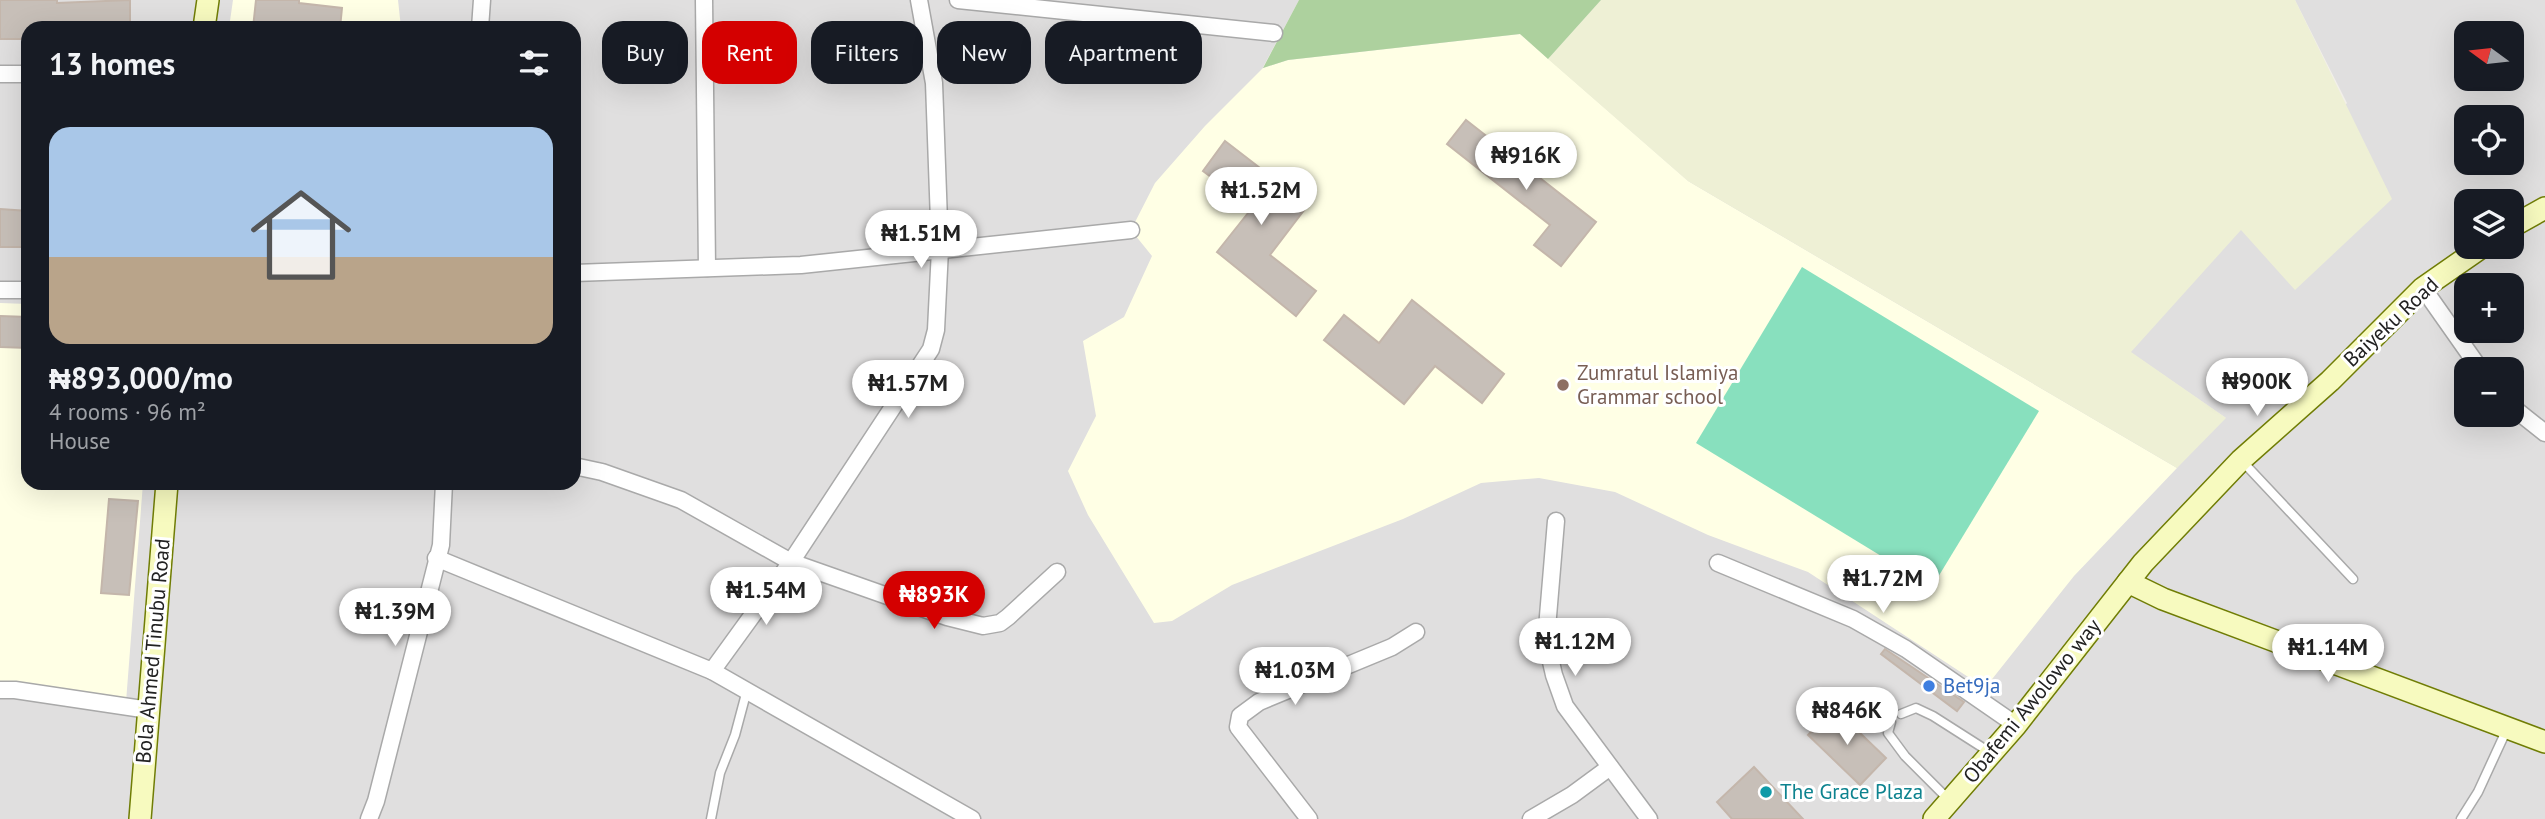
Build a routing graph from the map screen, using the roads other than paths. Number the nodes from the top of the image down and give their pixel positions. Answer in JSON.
{"nodes":[{"id":1,"x":208,"y":0,"type":"edge"},
{"id":2,"x":482,"y":0,"type":"edge"},
{"id":3,"x":705,"y":0,"type":"edge"},
{"id":4,"x":919,"y":0,"type":"edge"},
{"id":5,"x":958,"y":0,"type":"edge"},
{"id":6,"x":205,"y":21,"type":"edge"},
{"id":7,"x":480,"y":21,"type":"edge"},
{"id":8,"x":1274,"y":33,"type":"dead end"},
{"id":9,"x":0,"y":74,"type":"edge"},
{"id":10,"x":21,"y":74,"type":"edge"},
{"id":11,"x":2545,"y":208,"type":"edge"},
{"id":12,"x":2524,"y":220,"type":"edge"},
{"id":13,"x":1131,"y":230,"type":"dead end"},
{"id":14,"x":940,"y":249,"type":"junction"},
{"id":15,"x":2465,"y":259,"type":"edge"},
{"id":16,"x":707,"y":268,"type":"junction"},
{"id":17,"x":581,"y":273,"type":"edge"},
{"id":18,"x":2423,"y":288,"type":"junction"},
{"id":19,"x":0,"y":290,"type":"edge"},
{"id":20,"x":21,"y":290,"type":"edge"},
{"id":21,"x":2472,"y":357,"type":"edge"},
{"id":22,"x":2524,"y":416,"type":"edge"},
{"id":23,"x":2545,"y":433,"type":"edge"},
{"id":24,"x":2241,"y":460,"type":"junction"},
{"id":25,"x":581,"y":468,"type":"edge"},
{"id":26,"x":166,"y":490,"type":"edge"},
{"id":27,"x":444,"y":490,"type":"edge"},
{"id":28,"x":1556,"y":521,"type":"dead end"},
{"id":29,"x":436,"y":558,"type":"junction"},
{"id":30,"x":791,"y":562,"type":"junction"},
{"id":31,"x":1718,"y":563,"type":"dead end"},
{"id":32,"x":1057,"y":572,"type":"dead end"},
{"id":33,"x":2353,"y":579,"type":"dead end"},
{"id":34,"x":2128,"y":582,"type":"junction"},
{"id":35,"x":1416,"y":632,"type":"dead end"},
{"id":36,"x":712,"y":671,"type":"junction"},
{"id":37,"x":0,"y":690,"type":"edge"},
{"id":38,"x":747,"y":690,"type":"junction"},
{"id":39,"x":149,"y":710,"type":"junction"},
{"id":40,"x":1901,"y":714,"type":"dead end"},
{"id":41,"x":1891,"y":722,"type":"dead end"},
{"id":42,"x":2016,"y":725,"type":"junction"},
{"id":43,"x":2507,"y":729,"type":"junction"},
{"id":44,"x":2545,"y":742,"type":"edge"},
{"id":45,"x":1991,"y":753,"type":"junction"},
{"id":46,"x":1610,"y":767,"type":"junction"},
{"id":47,"x":1950,"y":800,"type":"junction"},
{"id":48,"x":140,"y":819,"type":"edge"},
{"id":49,"x":369,"y":819,"type":"edge"},
{"id":50,"x":710,"y":819,"type":"edge"},
{"id":51,"x":972,"y":819,"type":"edge"},
{"id":52,"x":1309,"y":819,"type":"edge"},
{"id":53,"x":1531,"y":819,"type":"edge"},
{"id":54,"x":1649,"y":819,"type":"edge"},
{"id":55,"x":1934,"y":819,"type":"edge"},
{"id":56,"x":2461,"y":819,"type":"edge"}],
"edges":[{"from":1,"to":6,"type":"main road"},
{"from":2,"to":7,"type":"street"},
{"from":3,"to":16,"type":"street"},
{"from":4,"to":14,"type":"street"},
{"from":5,"to":8,"type":"street"},
{"from":9,"to":10,"type":"street"},
{"from":11,"to":12,"type":"main road"},
{"from":13,"to":14,"type":"street"},
{"from":14,"to":16,"type":"street"},
{"from":14,"to":30,"type":"street"},
{"from":15,"to":18,"type":"main road","name":"Baiyeku Road"},
{"from":16,"to":17,"type":"street"},
{"from":18,"to":21,"type":"street"},
{"from":18,"to":24,"type":"main road","name":"Baiyeku Road"},
{"from":19,"to":20,"type":"street"},
{"from":22,"to":23,"type":"street"},
{"from":24,"to":33,"type":"lane"},
{"from":24,"to":34,"type":"main road","name":"Baiyeku Road"},
{"from":25,"to":30,"type":"street"},
{"from":26,"to":39,"type":"main road","name":"Bola Ahmed Tinubu Road"},
{"from":27,"to":29,"type":"street"},
{"from":28,"to":46,"type":"street"},
{"from":29,"to":36,"type":"street"},
{"from":29,"to":49,"type":"street"},
{"from":30,"to":32,"type":"street"},
{"from":30,"to":36,"type":"street"},
{"from":31,"to":42,"type":"street"},
{"from":34,"to":42,"type":"main road","name":"Obafemi Awolowo way"},
{"from":34,"to":43,"type":"main road"},
{"from":35,"to":52,"type":"street"},
{"from":36,"to":38,"type":"street"},
{"from":37,"to":39,"type":"street"},
{"from":38,"to":50,"type":"lane"},
{"from":38,"to":51,"type":"street"},
{"from":39,"to":48,"type":"main road","name":"Bola Ahmed Tinubu Road"},
{"from":40,"to":45,"type":"lane"},
{"from":41,"to":47,"type":"lane"},
{"from":42,"to":45,"type":"main road","name":"Obafemi Awolowo way"},
{"from":43,"to":44,"type":"main road"},
{"from":43,"to":56,"type":"lane"},
{"from":45,"to":47,"type":"main road","name":"Obafemi Awolowo way"},
{"from":46,"to":53,"type":"street"},
{"from":46,"to":54,"type":"street"},
{"from":47,"to":55,"type":"main road","name":"Obafemi Awolowo way"}]}
